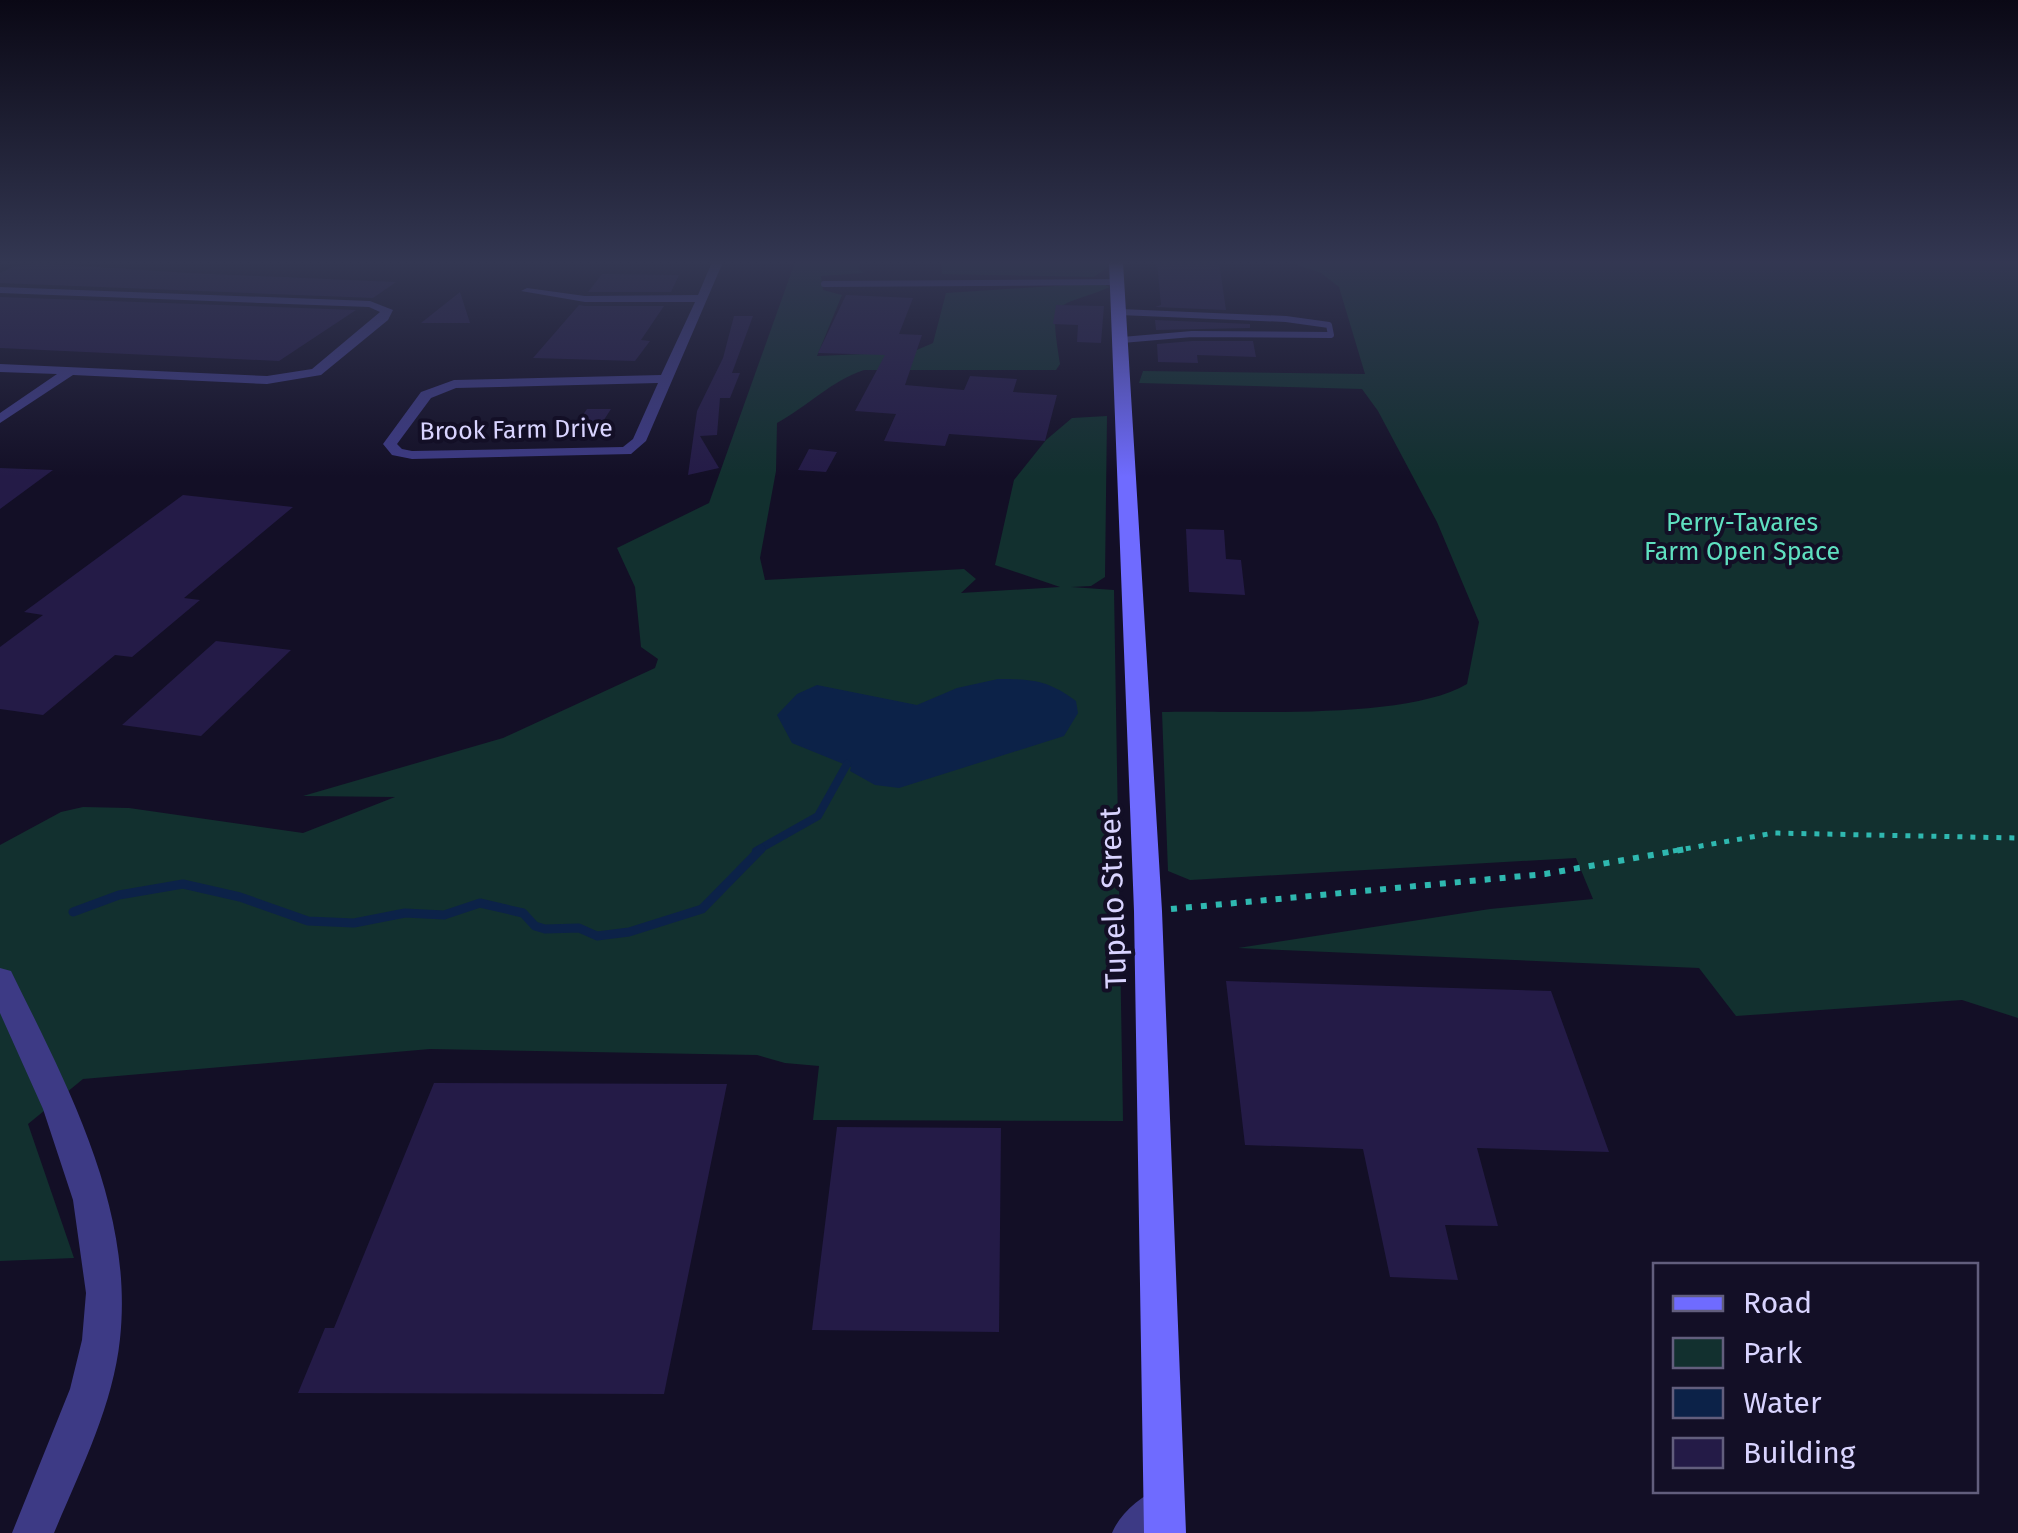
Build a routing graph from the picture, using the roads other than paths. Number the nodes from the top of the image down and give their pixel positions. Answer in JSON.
{"nodes":[{"id":1,"x":361,"y":334,"type":"edge"},
{"id":2,"x":686,"y":334,"type":"edge"},
{"id":3,"x":1121,"y":334,"type":"edge"},
{"id":4,"x":1153,"y":334,"type":"edge"},
{"id":5,"x":1170,"y":334,"type":"edge"},
{"id":6,"x":1331,"y":334,"type":"edge"},
{"id":7,"x":1172,"y":338,"type":"junction"},
{"id":8,"x":0,"y":368,"type":"edge"},
{"id":9,"x":71,"y":371,"type":"junction"},
{"id":10,"x":666,"y":380,"type":"junction"},
{"id":11,"x":0,"y":420,"type":"edge"},
{"id":12,"x":0,"y":980,"type":"edge"},
{"id":13,"x":1164,"y":1518,"type":"edge"},
{"id":14,"x":33,"y":1533,"type":"edge"},
{"id":15,"x":1129,"y":1533,"type":"edge"}],
"edges":[{"from":1,"to":9,"type":"street"},
{"from":2,"to":10,"type":"street","name":"Brook Farm Drive"},
{"from":3,"to":13,"type":"main road","name":"Tupelo Street"},
{"from":4,"to":7,"type":"lane"},
{"from":5,"to":7,"type":"lane"},
{"from":6,"to":7,"type":"lane"},
{"from":8,"to":9,"type":"street"},
{"from":9,"to":11,"type":"street"},
{"from":10,"to":10,"type":"street","name":"Brook Farm Drive"},
{"from":12,"to":14,"type":"street"},
{"from":13,"to":15,"type":"street"}]}
